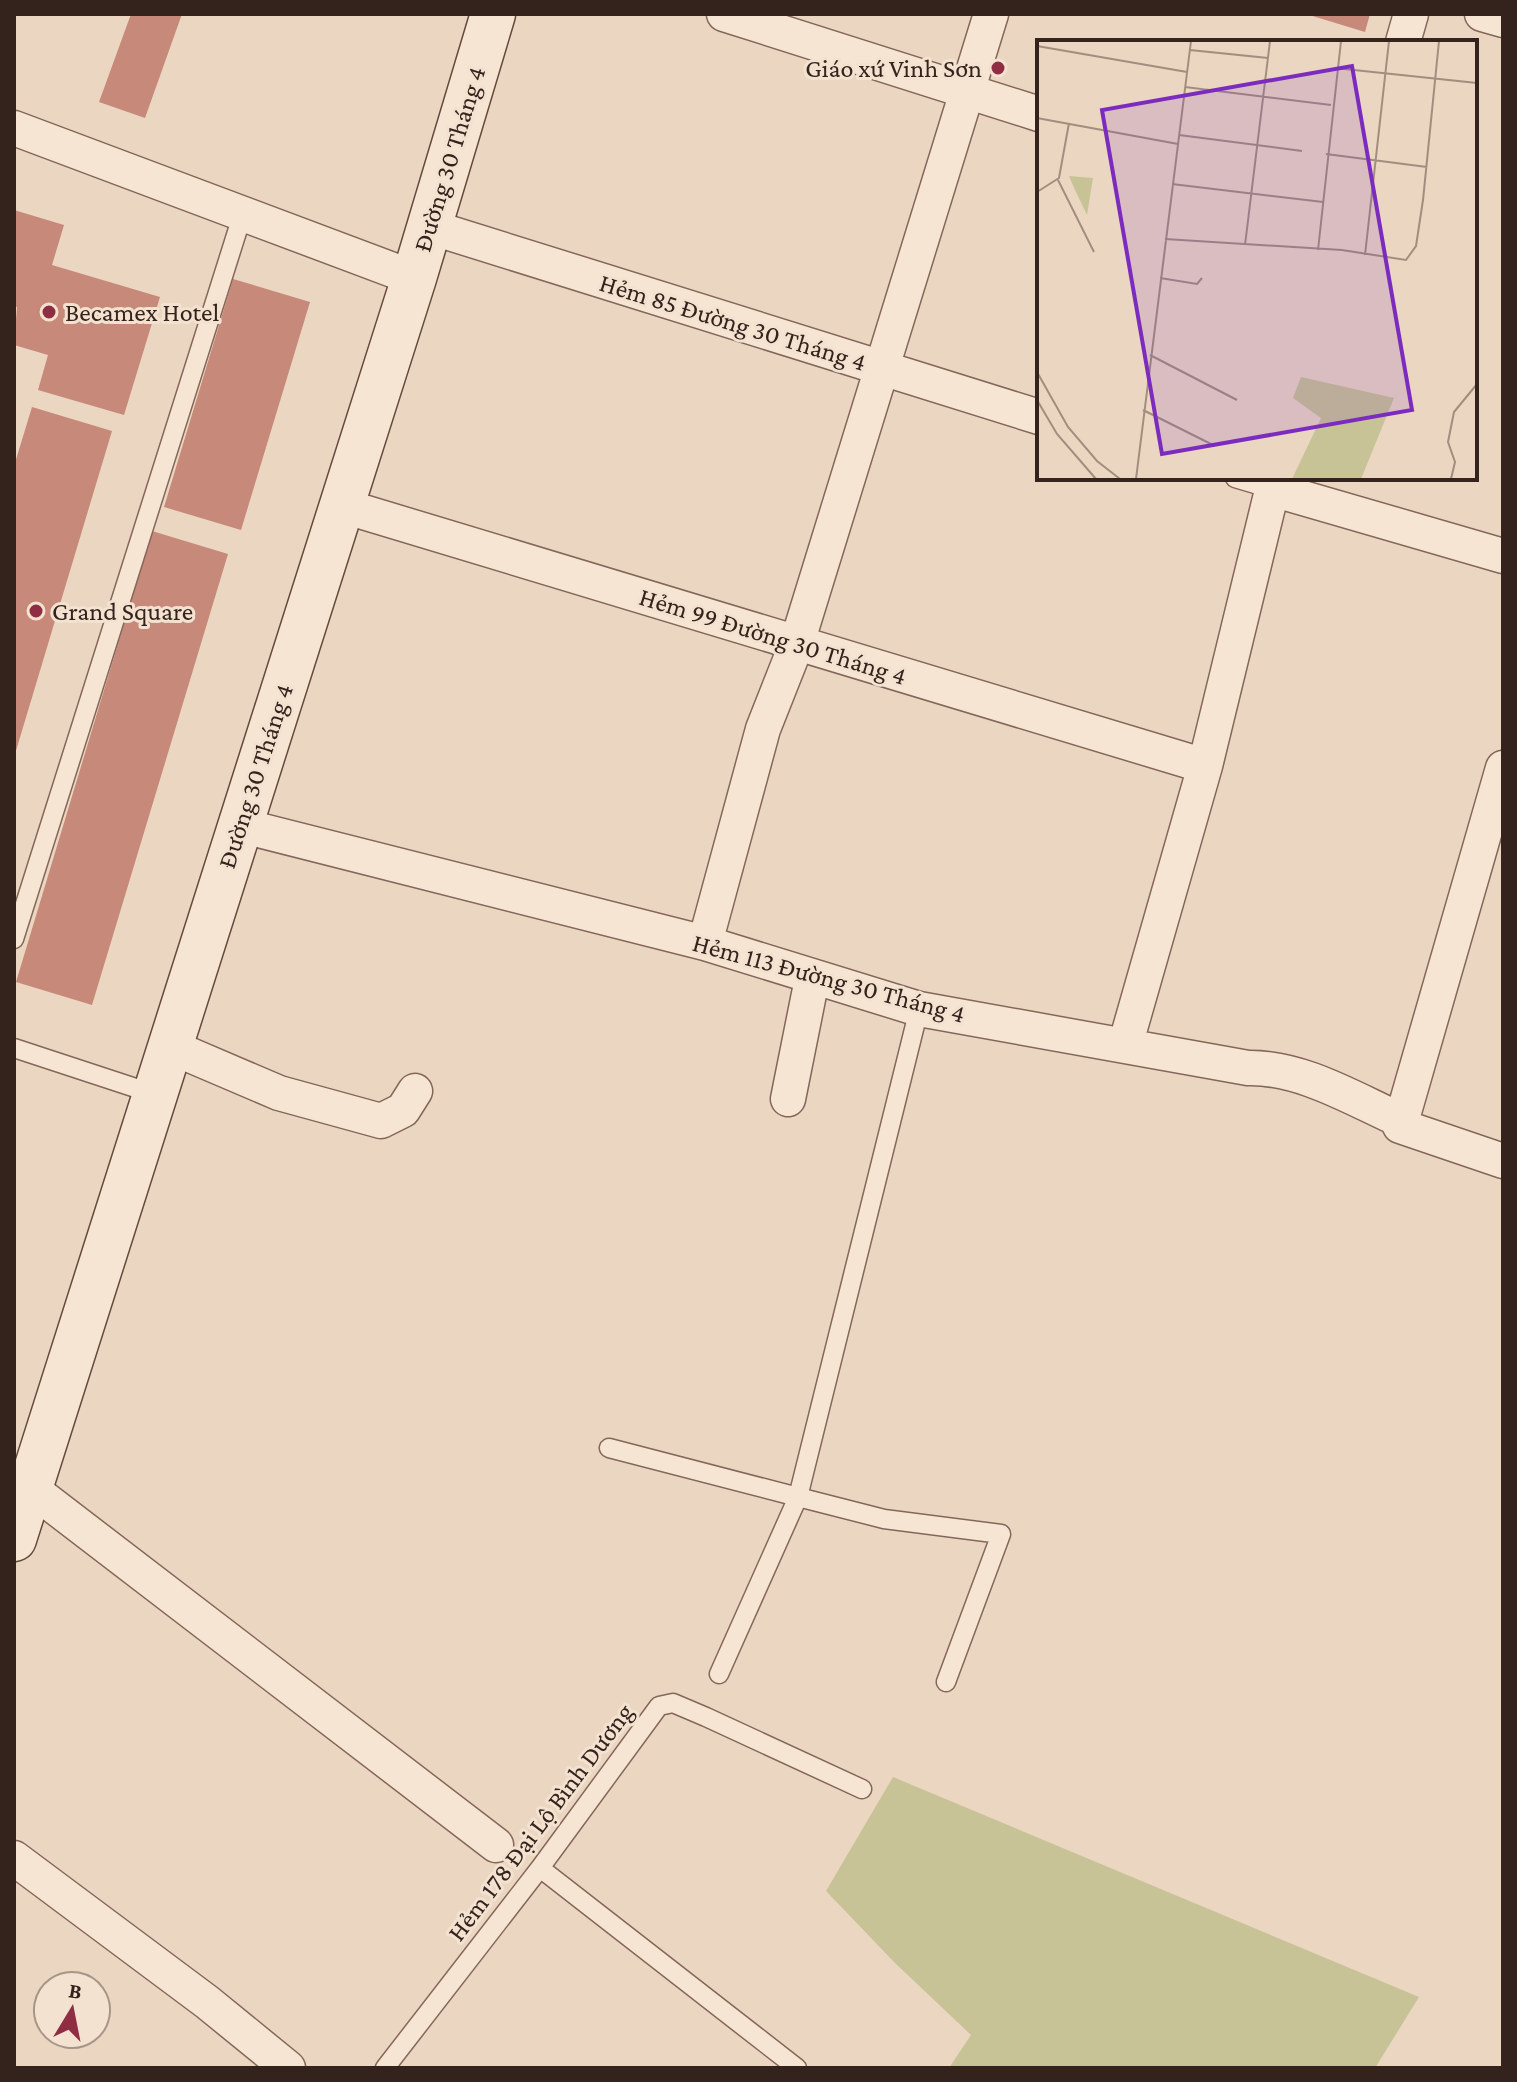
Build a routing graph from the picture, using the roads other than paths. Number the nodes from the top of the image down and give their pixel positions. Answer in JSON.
{"nodes":[{"id":1,"x":493,"y":14,"type":"edge"},
{"id":2,"x":724,"y":14,"type":"edge"},
{"id":3,"x":991,"y":14,"type":"edge"},
{"id":4,"x":1411,"y":14,"type":"edge"},
{"id":5,"x":1482,"y":14,"type":"edge"},
{"id":6,"x":1503,"y":20,"type":"edge"},
{"id":7,"x":1404,"y":40,"type":"edge"},
{"id":8,"x":967,"y":92,"type":"junction"},
{"id":9,"x":1037,"y":113,"type":"edge"},
{"id":10,"x":14,"y":128,"type":"edge"},
{"id":11,"x":243,"y":213,"type":"junction"},
{"id":12,"x":427,"y":226,"type":"junction"},
{"id":13,"x":414,"y":278,"type":"junction"},
{"id":14,"x":879,"y":368,"type":"junction"},
{"id":15,"x":1037,"y":416,"type":"edge"},
{"id":16,"x":1248,"y":480,"type":"edge"},
{"id":17,"x":1273,"y":484,"type":"edge"},
{"id":18,"x":340,"y":505,"type":"junction"},
{"id":19,"x":1503,"y":556,"type":"edge"},
{"id":20,"x":797,"y":643,"type":"junction"},
{"id":21,"x":1205,"y":766,"type":"junction"},
{"id":22,"x":1503,"y":768,"type":"edge"},
{"id":23,"x":239,"y":825,"type":"junction"},
{"id":24,"x":14,"y":939,"type":"edge"},
{"id":25,"x":705,"y":943,"type":"junction"},
{"id":26,"x":812,"y":979,"type":"junction"},
{"id":27,"x":919,"y":1009,"type":"junction"},
{"id":28,"x":169,"y":1046,"type":"junction"},
{"id":29,"x":1125,"y":1046,"type":"junction"},
{"id":30,"x":14,"y":1048,"type":"edge"},
{"id":31,"x":415,"y":1091,"type":"dead end"},
{"id":32,"x":154,"y":1094,"type":"junction"},
{"id":33,"x":788,"y":1099,"type":"dead end"},
{"id":34,"x":1400,"y":1126,"type":"junction"},
{"id":35,"x":1503,"y":1161,"type":"edge"},
{"id":36,"x":609,"y":1448,"type":"dead end"},
{"id":37,"x":29,"y":1487,"type":"junction"},
{"id":38,"x":798,"y":1497,"type":"junction"},
{"id":39,"x":14,"y":1539,"type":"edge"},
{"id":40,"x":719,"y":1674,"type":"dead end"},
{"id":41,"x":946,"y":1682,"type":"dead end"},
{"id":42,"x":862,"y":1789,"type":"dead end"},
{"id":43,"x":496,"y":1845,"type":"dead end"},
{"id":44,"x":14,"y":1858,"type":"edge"},
{"id":45,"x":540,"y":1868,"type":"junction"},
{"id":46,"x":288,"y":2068,"type":"edge"},
{"id":47,"x":385,"y":2068,"type":"edge"},
{"id":48,"x":797,"y":2068,"type":"edge"}],
"edges":[{"from":1,"to":12,"type":"main road","name":"Đường 30 Tháng 4"},
{"from":2,"to":8,"type":"street"},
{"from":3,"to":8,"type":"street"},
{"from":4,"to":7,"type":"street"},
{"from":5,"to":6,"type":"street"},
{"from":8,"to":9,"type":"street"},
{"from":8,"to":14,"type":"street"},
{"from":10,"to":11,"type":"street"},
{"from":11,"to":13,"type":"street"},
{"from":11,"to":24,"type":"lane"},
{"from":12,"to":13,"type":"main road","name":"Đường 30 Tháng 4"},
{"from":12,"to":14,"type":"street","name":"Hẻm 85 Đường 30 Tháng 4"},
{"from":13,"to":18,"type":"main road","name":"Đường 30 Tháng 4"},
{"from":14,"to":15,"type":"street","name":"Hẻm 85 Đường 30 Tháng 4"},
{"from":14,"to":20,"type":"street"},
{"from":16,"to":17,"type":"lane"},
{"from":17,"to":19,"type":"street"},
{"from":17,"to":21,"type":"street"},
{"from":18,"to":20,"type":"street","name":"Hẻm 99 Đường 30 Tháng 4"},
{"from":18,"to":23,"type":"main road","name":"Đường 30 Tháng 4"},
{"from":20,"to":21,"type":"street","name":"Hẻm 99 Đường 30 Tháng 4"},
{"from":20,"to":25,"type":"street"},
{"from":21,"to":29,"type":"street"},
{"from":22,"to":34,"type":"street"},
{"from":23,"to":25,"type":"street","name":"Hẻm 113 Đường 30 Tháng 4"},
{"from":23,"to":28,"type":"main road","name":"Đường 30 Tháng 4"},
{"from":25,"to":26,"type":"street","name":"Hẻm 113 Đường 30 Tháng 4"},
{"from":26,"to":27,"type":"street","name":"Hẻm 113 Đường 30 Tháng 4"},
{"from":26,"to":33,"type":"street"},
{"from":27,"to":29,"type":"street","name":"Hẻm 113 Đường 30 Tháng 4"},
{"from":27,"to":38,"type":"lane"},
{"from":28,"to":31,"type":"street"},
{"from":28,"to":32,"type":"main road","name":"Đường 30 Tháng 4"},
{"from":29,"to":34,"type":"street","name":"Hẻm 113 Đường 30 Tháng 4"},
{"from":30,"to":32,"type":"lane"},
{"from":32,"to":37,"type":"main road","name":"Đường 30 Tháng 4"},
{"from":34,"to":35,"type":"street","name":"Hẻm 113 Đường 30 Tháng 4"},
{"from":36,"to":38,"type":"lane"},
{"from":37,"to":39,"type":"main road","name":"Đường 30 Tháng 4"},
{"from":37,"to":43,"type":"street"},
{"from":38,"to":40,"type":"lane"},
{"from":38,"to":41,"type":"lane"},
{"from":42,"to":45,"type":"lane","name":"Hẻm 178 Đại Lộ Bình Dương"},
{"from":44,"to":46,"type":"street"},
{"from":45,"to":47,"type":"lane","name":"Hẻm 178 Đại Lộ Bình Dương"},
{"from":45,"to":48,"type":"lane"}]}
